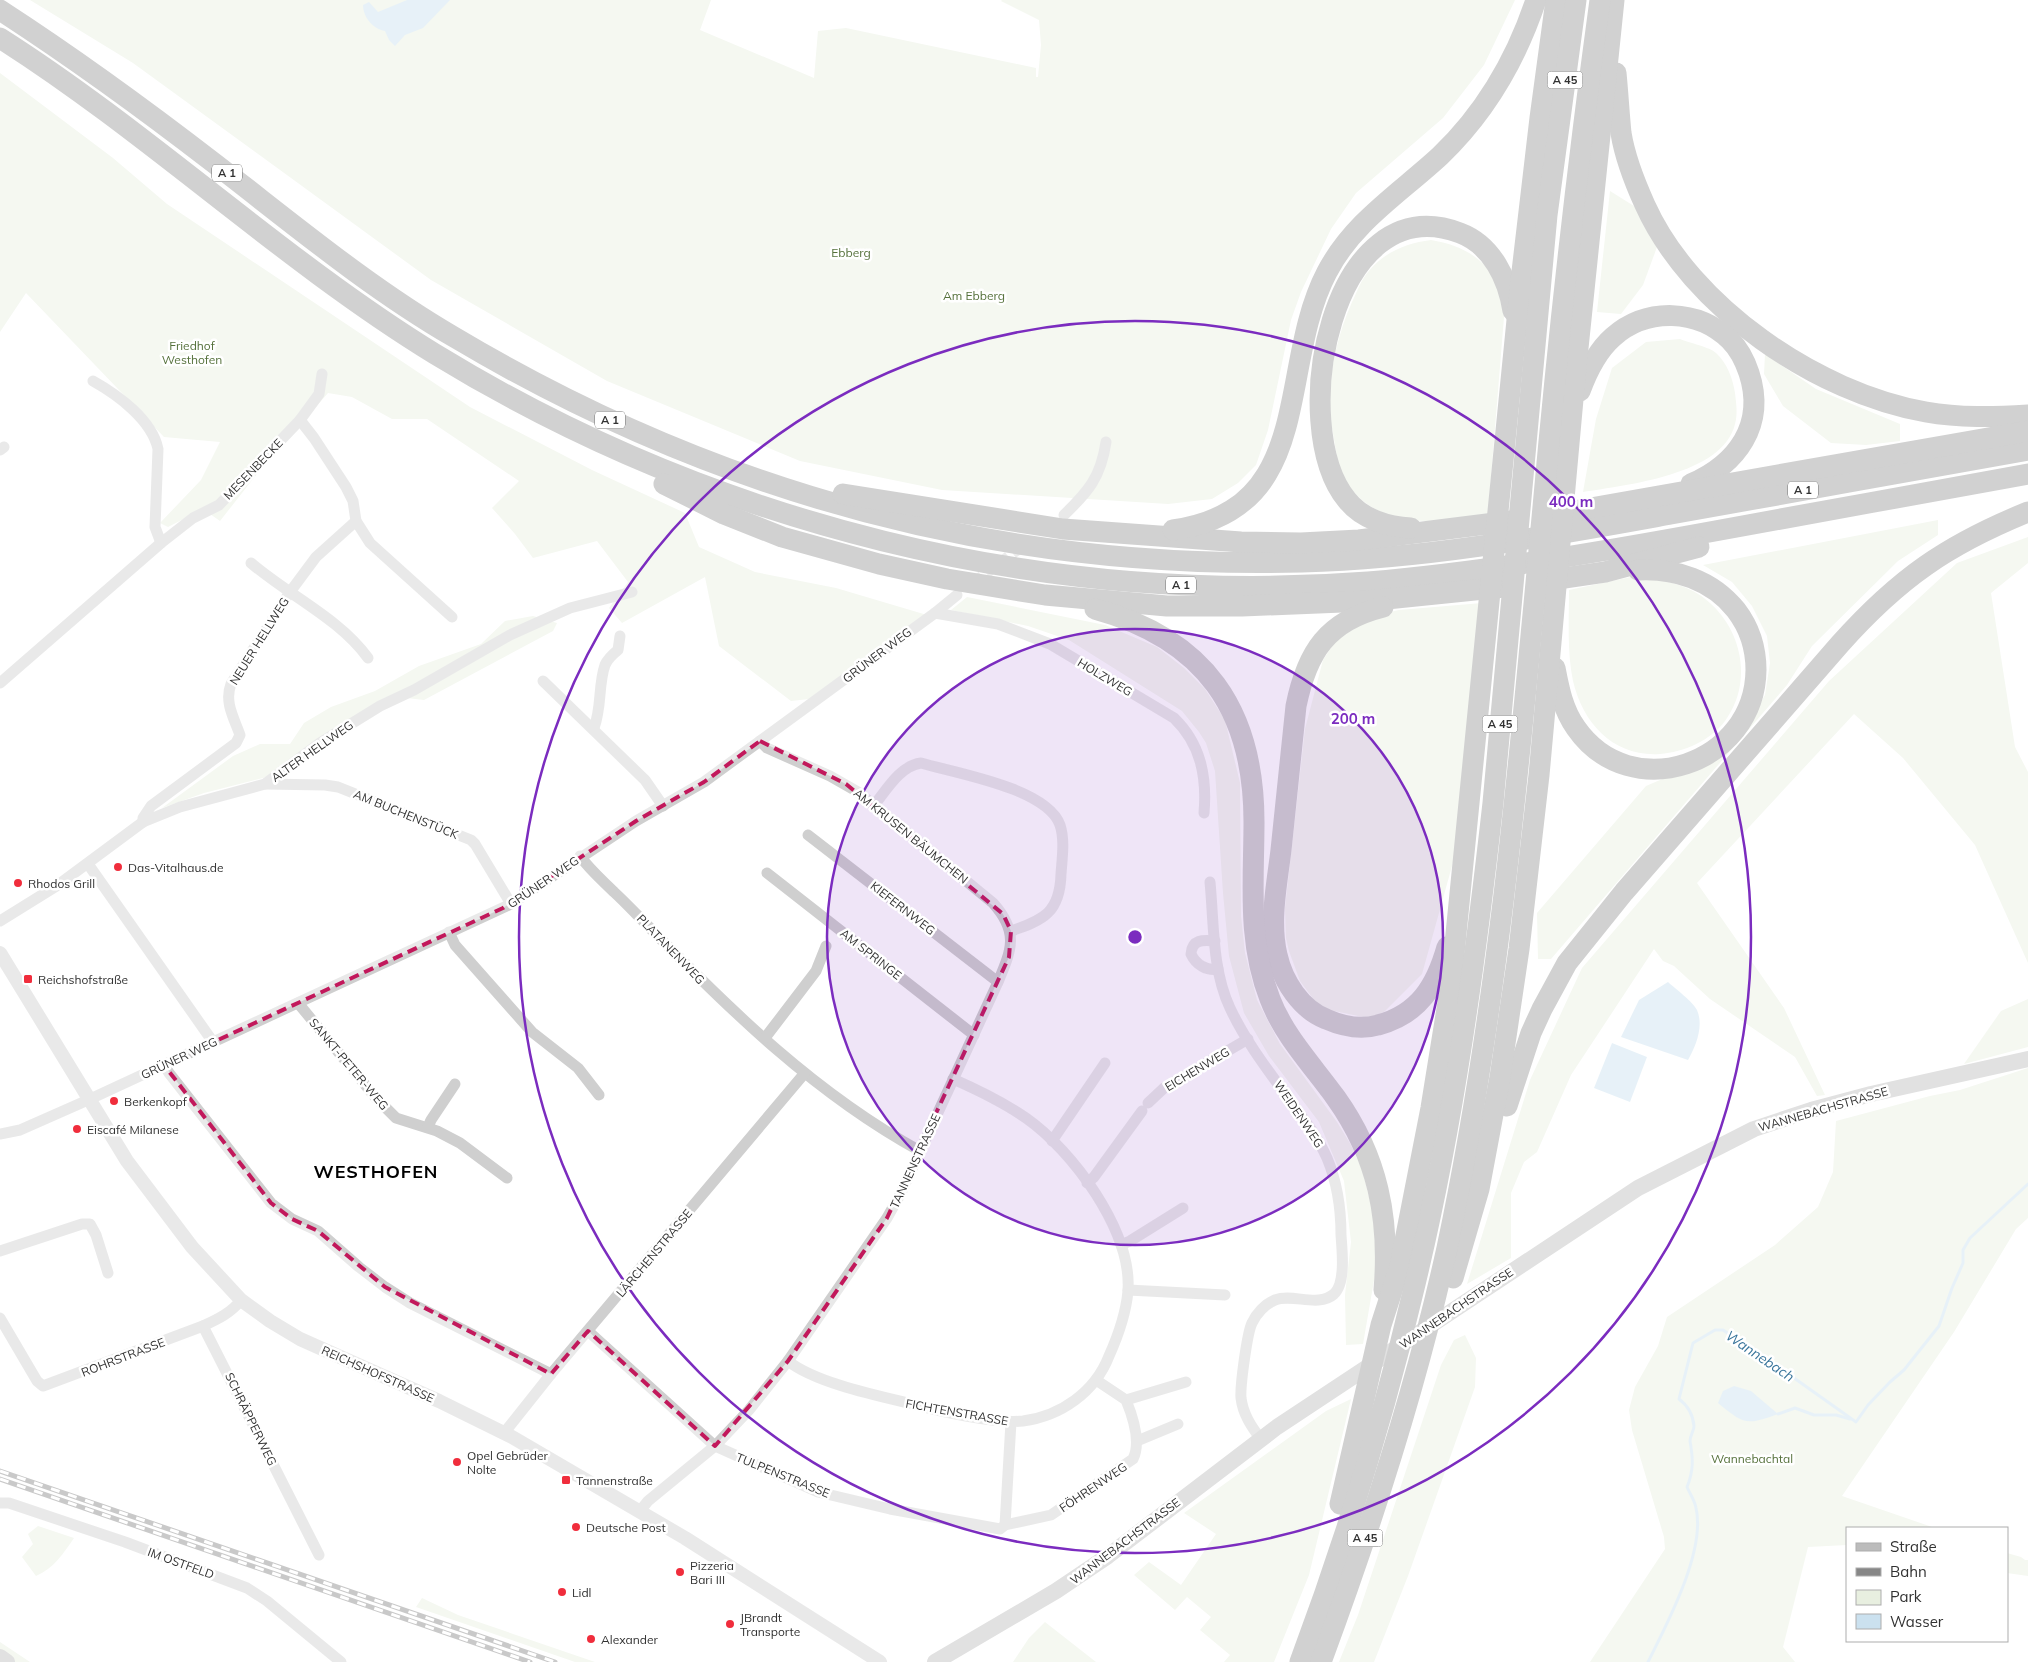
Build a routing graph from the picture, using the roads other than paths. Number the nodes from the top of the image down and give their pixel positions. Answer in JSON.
{"nodes":[{"id":1,"x":1536,"y":0,"type":"edge"},
{"id":2,"x":1556,"y":0,"type":"edge"},
{"id":3,"x":1576,"y":0,"type":"edge"},
{"id":4,"x":1600,"y":0,"type":"edge"},
{"id":5,"x":1614,"y":0,"type":"edge"},
{"id":6,"x":1618,"y":0,"type":"edge"},
{"id":7,"x":0,"y":10,"type":"edge"},
{"id":8,"x":0,"y":38,"type":"edge"},
{"id":9,"x":322,"y":374,"type":"dead end"},
{"id":10,"x":93,"y":381,"type":"dead end"},
{"id":11,"x":1510,"y":381,"type":"junction"},
{"id":12,"x":1572,"y":413,"type":"junction"},
{"id":13,"x":2028,"y":415,"type":"edge"},
{"id":14,"x":300,"y":420,"type":"junction"},
{"id":15,"x":2028,"y":431,"type":"edge"},
{"id":16,"x":1106,"y":442,"type":"dead end"},
{"id":17,"x":614,"y":450,"type":"junction"},
{"id":18,"x":2028,"y":450,"type":"edge"},
{"id":19,"x":2028,"y":474,"type":"edge"},
{"id":20,"x":774,"y":486,"type":"junction"},
{"id":21,"x":1654,"y":498,"type":"junction"},
{"id":22,"x":2028,"y":512,"type":"edge"},
{"id":23,"x":1064,"y":515,"type":"dead end"},
{"id":24,"x":1788,"y":518,"type":"junction"},
{"id":25,"x":356,"y":521,"type":"junction"},
{"id":26,"x":1580,"y":521,"type":"junction"},
{"id":27,"x":1459,"y":528,"type":"junction"},
{"id":28,"x":1113,"y":533,"type":"junction"},
{"id":29,"x":1486,"y":535,"type":"junction"},
{"id":30,"x":161,"y":543,"type":"junction"},
{"id":31,"x":251,"y":563,"type":"dead end"},
{"id":32,"x":1576,"y":566,"type":"junction"},
{"id":33,"x":1605,"y":572,"type":"junction"},
{"id":34,"x":1482,"y":580,"type":"junction"},
{"id":35,"x":290,"y":592,"type":"junction"},
{"id":36,"x":632,"y":592,"type":"dead end"},
{"id":37,"x":957,"y":595,"type":"dead end"},
{"id":38,"x":1045,"y":595,"type":"junction"},
{"id":39,"x":1434,"y":595,"type":"junction"},
{"id":40,"x":935,"y":613,"type":"junction"},
{"id":41,"x":452,"y":617,"type":"dead end"},
{"id":42,"x":620,"y":636,"type":"dead end"},
{"id":43,"x":1552,"y":643,"type":"junction"},
{"id":44,"x":368,"y":658,"type":"dead end"},
{"id":45,"x":543,"y":681,"type":"dead end"},
{"id":46,"x":0,"y":683,"type":"edge"},
{"id":47,"x":594,"y":728,"type":"junction"},
{"id":48,"x":760,"y":741,"type":"junction"},
{"id":49,"x":265,"y":784,"type":"junction"},
{"id":50,"x":875,"y":804,"type":"junction"},
{"id":51,"x":663,"y":806,"type":"junction"},
{"id":52,"x":1204,"y":813,"type":"dead end"},
{"id":53,"x":143,"y":822,"type":"junction"},
{"id":54,"x":808,"y":835,"type":"dead end"},
{"id":55,"x":580,"y":856,"type":"junction"},
{"id":56,"x":88,"y":864,"type":"junction"},
{"id":57,"x":768,"y":873,"type":"dead end"},
{"id":58,"x":1210,"y":882,"type":"dead end"},
{"id":59,"x":1462,"y":883,"type":"junction"},
{"id":60,"x":511,"y":904,"type":"junction"},
{"id":61,"x":0,"y":921,"type":"edge"},
{"id":62,"x":1011,"y":931,"type":"junction"},
{"id":63,"x":449,"y":932,"type":"junction"},
{"id":64,"x":1215,"y":941,"type":"junction"},
{"id":65,"x":826,"y":946,"type":"dead end"},
{"id":66,"x":0,"y":953,"type":"edge"},
{"id":67,"x":1218,"y":969,"type":"junction"},
{"id":68,"x":998,"y":982,"type":"junction"},
{"id":69,"x":298,"y":1003,"type":"junction"},
{"id":70,"x":974,"y":1035,"type":"junction"},
{"id":71,"x":765,"y":1038,"type":"junction"},
{"id":72,"x":1248,"y":1039,"type":"junction"},
{"id":73,"x":213,"y":1042,"type":"junction"},
{"id":74,"x":2028,"y":1059,"type":"edge"},
{"id":75,"x":1105,"y":1063,"type":"dead end"},
{"id":76,"x":164,"y":1065,"type":"junction"},
{"id":77,"x":804,"y":1074,"type":"junction"},
{"id":78,"x":953,"y":1079,"type":"junction"},
{"id":79,"x":455,"y":1084,"type":"dead end"},
{"id":80,"x":599,"y":1095,"type":"dead end"},
{"id":81,"x":88,"y":1100,"type":"junction"},
{"id":82,"x":428,"y":1127,"type":"junction"},
{"id":83,"x":0,"y":1134,"type":"edge"},
{"id":84,"x":1052,"y":1141,"type":"junction"},
{"id":85,"x":920,"y":1151,"type":"junction"},
{"id":86,"x":507,"y":1178,"type":"dead end"},
{"id":87,"x":1087,"y":1183,"type":"junction"},
{"id":88,"x":1479,"y":1189,"type":"junction"},
{"id":89,"x":1183,"y":1208,"type":"dead end"},
{"id":90,"x":1121,"y":1245,"type":"junction"},
{"id":91,"x":0,"y":1251,"type":"edge"},
{"id":92,"x":108,"y":1273,"type":"dead end"},
{"id":93,"x":1446,"y":1282,"type":"junction"},
{"id":94,"x":1128,"y":1290,"type":"junction"},
{"id":95,"x":1225,"y":1295,"type":"dead end"},
{"id":96,"x":241,"y":1300,"type":"junction"},
{"id":97,"x":0,"y":1318,"type":"edge"},
{"id":98,"x":1382,"y":1325,"type":"junction"},
{"id":99,"x":203,"y":1326,"type":"junction"},
{"id":100,"x":588,"y":1332,"type":"junction"},
{"id":101,"x":788,"y":1361,"type":"junction"},
{"id":102,"x":550,"y":1374,"type":"junction"},
{"id":103,"x":1096,"y":1380,"type":"junction"},
{"id":104,"x":1186,"y":1382,"type":"dead end"},
{"id":105,"x":1126,"y":1400,"type":"junction"},
{"id":106,"x":1012,"y":1422,"type":"junction"},
{"id":107,"x":1178,"y":1424,"type":"dead end"},
{"id":108,"x":504,"y":1433,"type":"junction"},
{"id":109,"x":1260,"y":1438,"type":"junction"},
{"id":110,"x":1137,"y":1441,"type":"junction"},
{"id":111,"x":715,"y":1446,"type":"junction"},
{"id":112,"x":0,"y":1503,"type":"edge"},
{"id":113,"x":640,"y":1511,"type":"junction"},
{"id":114,"x":1005,"y":1525,"type":"junction"},
{"id":115,"x":319,"y":1555,"type":"dead end"},
{"id":116,"x":1325,"y":1595,"type":"junction"},
{"id":117,"x":0,"y":1657,"type":"edge"},
{"id":118,"x":7,"y":1662,"type":"edge"},
{"id":119,"x":341,"y":1662,"type":"edge"},
{"id":120,"x":880,"y":1662,"type":"edge"},
{"id":121,"x":935,"y":1662,"type":"edge"},
{"id":122,"x":1300,"y":1662,"type":"edge"},
{"id":123,"x":1321,"y":1662,"type":"edge"}],
"edges":[{"from":1,"to":28,"type":"highway"},
{"from":2,"to":11,"type":"highway"},
{"from":3,"to":116,"type":"highway","number":"A 45"},
{"from":4,"to":93,"type":"highway","number":"A 45"},
{"from":5,"to":12,"type":"highway"},
{"from":6,"to":13,"type":"highway"},
{"from":7,"to":20,"type":"highway","number":"A 1"},
{"from":8,"to":17,"type":"highway","number":"A 1"},
{"from":9,"to":14,"type":"street","name":"MESENBECKE"},
{"from":10,"to":30,"type":"street"},
{"from":11,"to":27,"type":"highway"},
{"from":11,"to":59,"type":"highway"},
{"from":12,"to":21,"type":"highway"},
{"from":12,"to":43,"type":"highway"},
{"from":14,"to":25,"type":"street"},
{"from":14,"to":30,"type":"street","name":"MESENBECKE"},
{"from":15,"to":21,"type":"highway"},
{"from":16,"to":23,"type":"street"},
{"from":17,"to":34,"type":"highway","number":"A 1"},
{"from":17,"to":38,"type":"highway"},
{"from":18,"to":26,"type":"highway","number":"A 1"},
{"from":19,"to":24,"type":"highway","number":"A 1"},
{"from":20,"to":28,"type":"highway"},
{"from":20,"to":29,"type":"highway","number":"A 1"},
{"from":21,"to":26,"type":"highway"},
{"from":22,"to":88,"type":"highway"},
{"from":24,"to":32,"type":"highway","number":"A 1"},
{"from":24,"to":33,"type":"highway"},
{"from":25,"to":35,"type":"street","name":"NEUER HELLWEG"},
{"from":25,"to":41,"type":"street"},
{"from":26,"to":29,"type":"highway","number":"A 1"},
{"from":27,"to":28,"type":"highway"},
{"from":27,"to":29,"type":"highway"},
{"from":30,"to":46,"type":"street","name":"MESENBECKE"},
{"from":31,"to":35,"type":"street","name":"NEUER HELLWEG"},
{"from":32,"to":33,"type":"highway"},
{"from":32,"to":34,"type":"highway","number":"A 1"},
{"from":33,"to":43,"type":"highway"},
{"from":34,"to":39,"type":"highway"},
{"from":35,"to":44,"type":"street"},
{"from":35,"to":53,"type":"street","name":"NEUER HELLWEG"},
{"from":36,"to":49,"type":"street","name":"ALTER HELLWEG"},
{"from":37,"to":40,"type":"street","name":"GRÜNER WEG"},
{"from":38,"to":39,"type":"highway"},
{"from":38,"to":98,"type":"highway"},
{"from":39,"to":59,"type":"highway"},
{"from":40,"to":48,"type":"street","name":"GRÜNER WEG"},
{"from":40,"to":52,"type":"street","name":"HOLZWEG"},
{"from":42,"to":47,"type":"street"},
{"from":43,"to":88,"type":"highway"},
{"from":45,"to":47,"type":"street"},
{"from":47,"to":51,"type":"street"},
{"from":48,"to":50,"type":"street","name":"AM KRUSEN BÄUMCHEN"},
{"from":48,"to":51,"type":"street","name":"GRÜNER WEG"},
{"from":49,"to":53,"type":"street","name":"ALTER HELLWEG"},
{"from":49,"to":60,"type":"street","name":"AM BUCHENSTÜCK"},
{"from":50,"to":62,"type":"street","name":"AM KRUSEN BÄUMCHEN"},
{"from":50,"to":62,"type":"street"},
{"from":51,"to":55,"type":"street","name":"GRÜNER WEG"},
{"from":53,"to":56,"type":"street","name":"ALTER HELLWEG"},
{"from":54,"to":68,"type":"street","name":"KIEFERNWEG"},
{"from":55,"to":60,"type":"street","name":"GRÜNER WEG"},
{"from":55,"to":71,"type":"street","name":"PLATANENWEG"},
{"from":56,"to":61,"type":"street","name":"ALTER HELLWEG"},
{"from":56,"to":73,"type":"street"},
{"from":57,"to":70,"type":"street","name":"AM SPRINGE"},
{"from":58,"to":64,"type":"street","name":"WEIDENWEG"},
{"from":59,"to":98,"type":"highway"},
{"from":60,"to":63,"type":"street","name":"GRÜNER WEG"},
{"from":62,"to":68,"type":"street","name":"TANNENSTRASSE"},
{"from":63,"to":69,"type":"street","name":"GRÜNER WEG"},
{"from":63,"to":80,"type":"street"},
{"from":64,"to":67,"type":"street","name":"WEIDENWEG"},
{"from":64,"to":67,"type":"street"},
{"from":65,"to":71,"type":"street"},
{"from":66,"to":81,"type":"street","name":"REICHSHOFSTRASSE"},
{"from":67,"to":72,"type":"street","name":"WEIDENWEG"},
{"from":68,"to":70,"type":"street","name":"TANNENSTRASSE"},
{"from":69,"to":73,"type":"street","name":"GRÜNER WEG"},
{"from":69,"to":82,"type":"street","name":"SANKT-PETER-WEG"},
{"from":70,"to":78,"type":"street","name":"TANNENSTRASSE"},
{"from":71,"to":77,"type":"street","name":"PLATANENWEG"},
{"from":72,"to":87,"type":"street","name":"EICHENWEG"},
{"from":72,"to":109,"type":"street","name":"WEIDENWEG"},
{"from":73,"to":76,"type":"street","name":"GRÜNER WEG"},
{"from":74,"to":109,"type":"main road","name":"WANNEBACHSTRASSE"},
{"from":75,"to":84,"type":"street"},
{"from":76,"to":81,"type":"street","name":"GRÜNER WEG"},
{"from":76,"to":102,"type":"street"},
{"from":77,"to":85,"type":"street","name":"PLATANENWEG"},
{"from":77,"to":100,"type":"street","name":"LÄRCHENSTRASSE"},
{"from":78,"to":84,"type":"street","name":"FICHTENSTRASSE"},
{"from":78,"to":85,"type":"street","name":"TANNENSTRASSE"},
{"from":79,"to":82,"type":"street"},
{"from":81,"to":83,"type":"street","name":"GRÜNER WEG"},
{"from":81,"to":96,"type":"street","name":"REICHSHOFSTRASSE"},
{"from":82,"to":86,"type":"street","name":"SANKT-PETER-WEG"},
{"from":84,"to":87,"type":"street","name":"FICHTENSTRASSE"},
{"from":85,"to":101,"type":"street","name":"TANNENSTRASSE"},
{"from":87,"to":90,"type":"street","name":"FICHTENSTRASSE"},
{"from":88,"to":93,"type":"highway"},
{"from":89,"to":90,"type":"street"},
{"from":90,"to":94,"type":"street","name":"FICHTENSTRASSE"},
{"from":91,"to":92,"type":"street"},
{"from":93,"to":123,"type":"highway","number":"A 45"},
{"from":94,"to":95,"type":"street"},
{"from":94,"to":103,"type":"street","name":"FICHTENSTRASSE"},
{"from":96,"to":99,"type":"street"},
{"from":96,"to":108,"type":"street","name":"REICHSHOFSTRASSE"},
{"from":97,"to":99,"type":"street","name":"ROHRSTRASSE"},
{"from":98,"to":116,"type":"highway"},
{"from":99,"to":115,"type":"street","name":"SCHRÄPPERWEG"},
{"from":100,"to":102,"type":"street","name":"LÄRCHENSTRASSE"},
{"from":100,"to":111,"type":"street","name":"TULPENSTRASSE"},
{"from":101,"to":106,"type":"street","name":"FICHTENSTRASSE"},
{"from":101,"to":111,"type":"street","name":"TANNENSTRASSE"},
{"from":102,"to":108,"type":"street","name":"LÄRCHENSTRASSE"},
{"from":103,"to":105,"type":"street"},
{"from":103,"to":106,"type":"street","name":"FICHTENSTRASSE"},
{"from":104,"to":105,"type":"street"},
{"from":105,"to":110,"type":"street"},
{"from":106,"to":114,"type":"street"},
{"from":107,"to":110,"type":"street"},
{"from":108,"to":113,"type":"street","name":"REICHSHOFSTRASSE"},
{"from":109,"to":121,"type":"main road","name":"WANNEBACHSTRASSE"},
{"from":110,"to":114,"type":"street","name":"FÖHRENWEG"},
{"from":111,"to":113,"type":"street","name":"TANNENSTRASSE"},
{"from":111,"to":114,"type":"street","name":"TULPENSTRASSE"},
{"from":112,"to":119,"type":"street","name":"IM OSTFELD"},
{"from":113,"to":120,"type":"street","name":"REICHSHOFSTRASSE"},
{"from":116,"to":122,"type":"highway","number":"A 45"},
{"from":117,"to":118,"type":"main road"}]}
